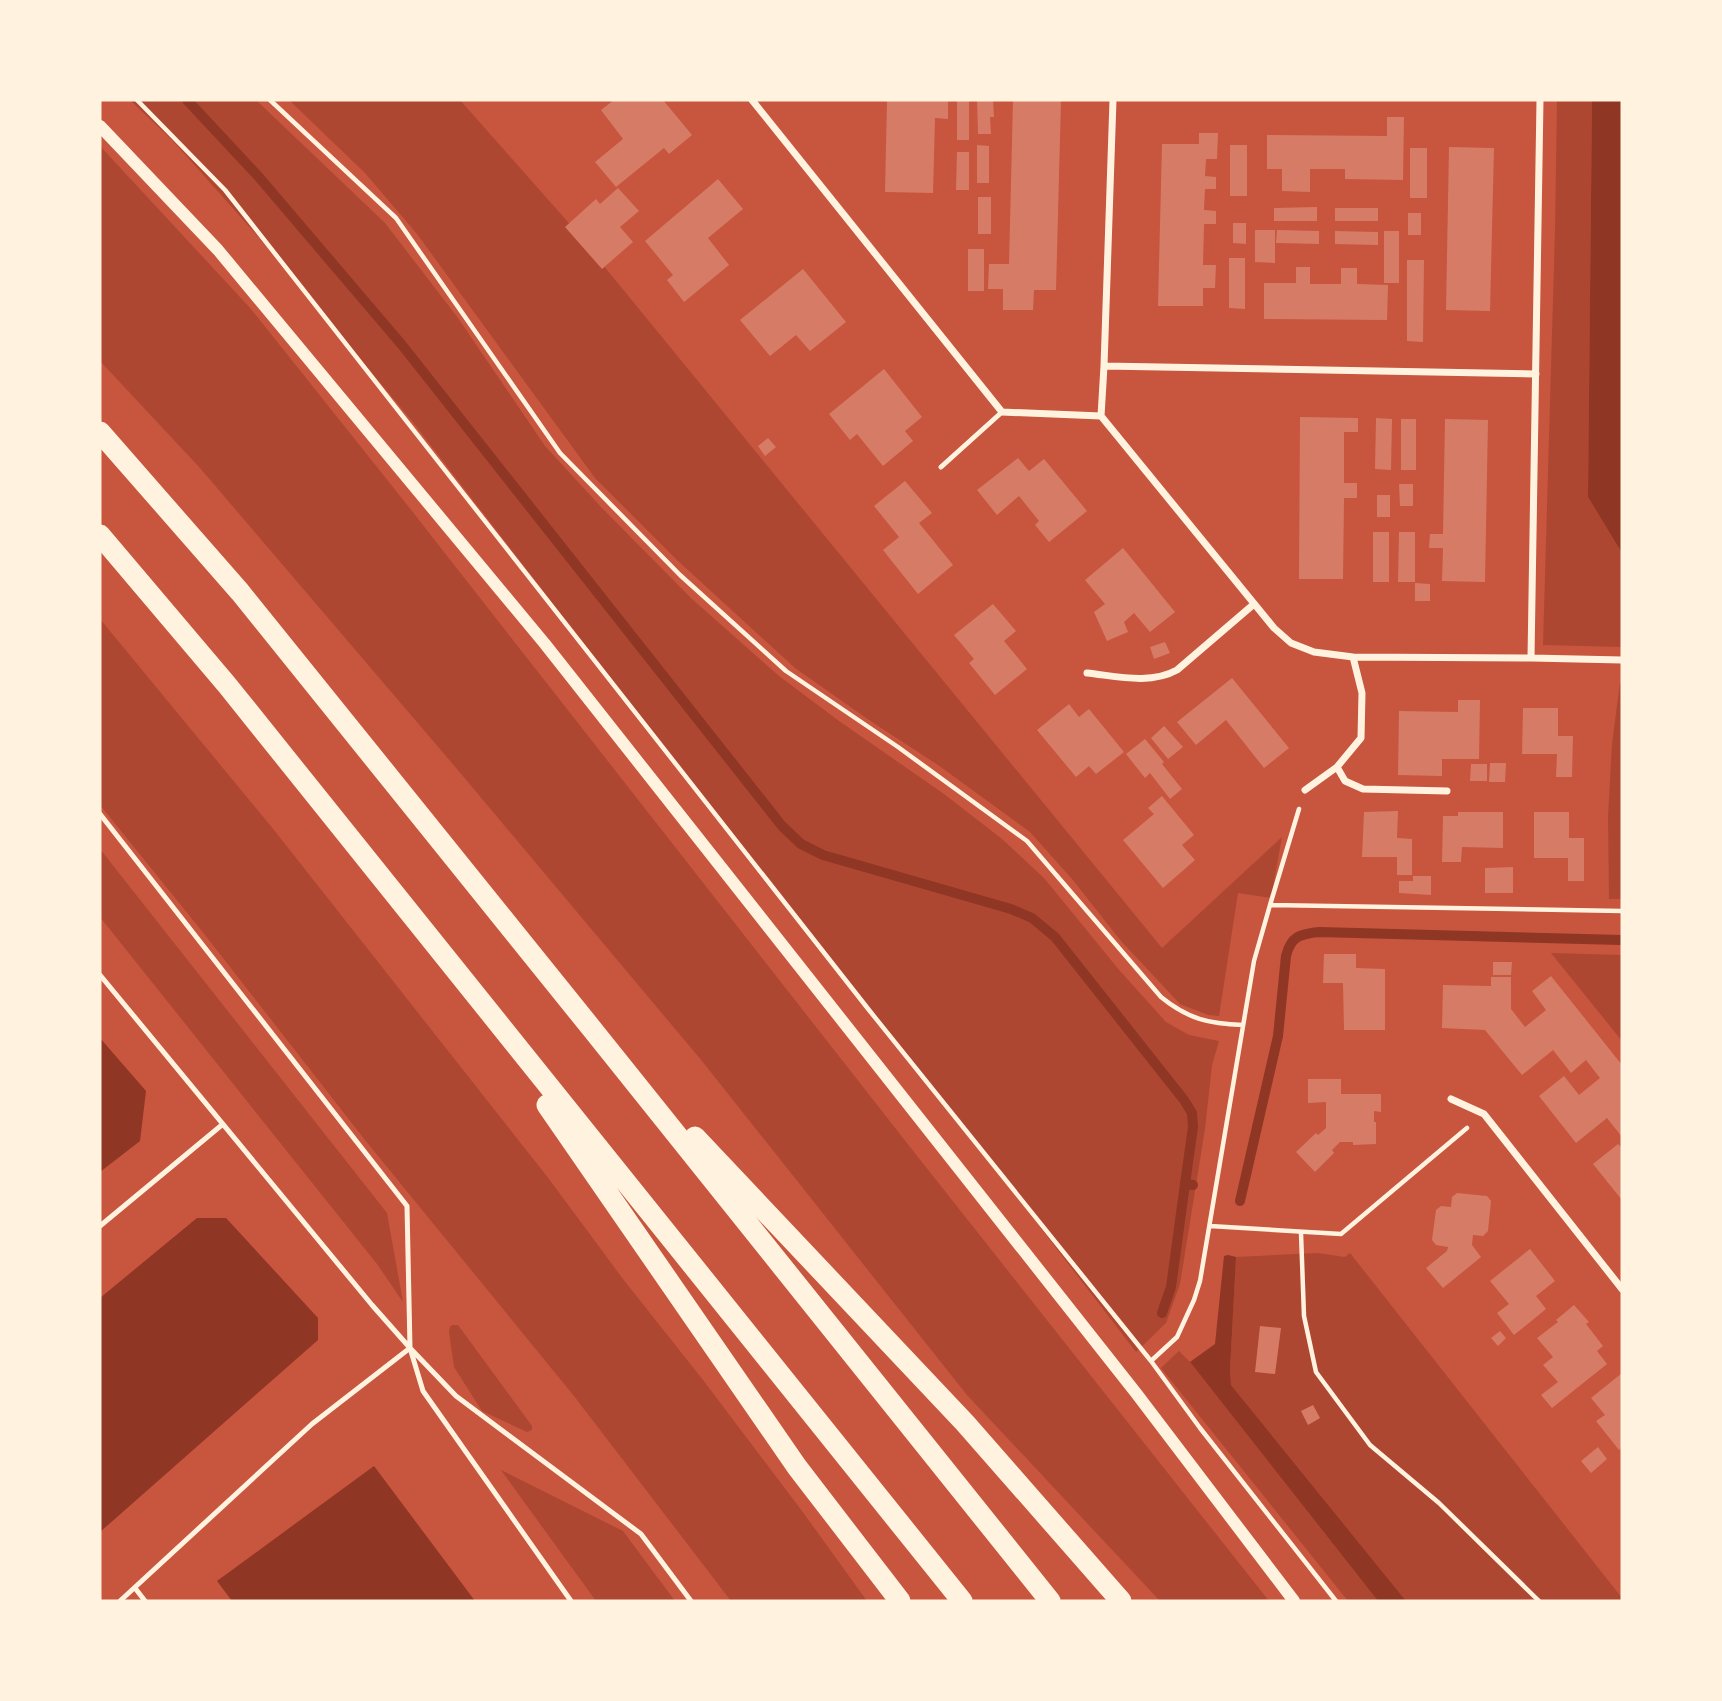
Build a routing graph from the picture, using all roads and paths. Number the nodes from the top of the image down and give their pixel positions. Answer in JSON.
{"nodes":[{"id":1,"x":136,"y":100,"type":"edge"},
{"id":2,"x":270,"y":100,"type":"edge"},
{"id":3,"x":752,"y":100,"type":"edge"},
{"id":4,"x":1113,"y":100,"type":"edge"},
{"id":5,"x":1540,"y":100,"type":"edge"},
{"id":6,"x":100,"y":126,"type":"edge"},
{"id":7,"x":1104,"y":366,"type":"junction"},
{"id":8,"x":1536,"y":374,"type":"junction"},
{"id":9,"x":1002,"y":412,"type":"junction"},
{"id":10,"x":1101,"y":415,"type":"junction"},
{"id":11,"x":100,"y":432,"type":"edge"},
{"id":12,"x":940,"y":467,"type":"dead end"},
{"id":13,"x":100,"y":536,"type":"edge"},
{"id":14,"x":1254,"y":604,"type":"junction"},
{"id":15,"x":1353,"y":657,"type":"junction"},
{"id":16,"x":1531,"y":658,"type":"junction"},
{"id":17,"x":1622,"y":660,"type":"edge"},
{"id":18,"x":1087,"y":673,"type":"dead end"},
{"id":19,"x":1337,"y":767,"type":"junction"},
{"id":20,"x":1305,"y":790,"type":"joint"},
{"id":21,"x":1447,"y":792,"type":"dead end"},
{"id":22,"x":100,"y":814,"type":"edge"},
{"id":23,"x":1270,"y":905,"type":"junction"},
{"id":24,"x":1622,"y":911,"type":"edge"},
{"id":25,"x":446,"y":959,"type":"junction"},
{"id":26,"x":100,"y":975,"type":"edge"},
{"id":27,"x":1243,"y":1024,"type":"junction"},
{"id":28,"x":592,"y":1028,"type":"junction"},
{"id":29,"x":1451,"y":1099,"type":"dead end"},
{"id":30,"x":1483,"y":1114,"type":"junction"},
{"id":31,"x":223,"y":1124,"type":"junction"},
{"id":32,"x":100,"y":1226,"type":"edge"},
{"id":33,"x":1210,"y":1226,"type":"junction"},
{"id":34,"x":1301,"y":1233,"type":"junction"},
{"id":35,"x":1622,"y":1289,"type":"edge"},
{"id":36,"x":411,"y":1348,"type":"junction"},
{"id":37,"x":1151,"y":1361,"type":"junction"},
{"id":38,"x":135,"y":1588,"type":"junction"},
{"id":39,"x":120,"y":1601,"type":"edge"},
{"id":40,"x":145,"y":1601,"type":"edge"},
{"id":41,"x":571,"y":1601,"type":"edge"},
{"id":42,"x":691,"y":1601,"type":"edge"},
{"id":43,"x":900,"y":1601,"type":"edge"},
{"id":44,"x":962,"y":1601,"type":"edge"},
{"id":45,"x":1050,"y":1601,"type":"edge"},
{"id":46,"x":1121,"y":1601,"type":"edge"},
{"id":47,"x":1294,"y":1601,"type":"edge"},
{"id":48,"x":1336,"y":1601,"type":"edge"},
{"id":49,"x":1539,"y":1601,"type":"edge"}],
"edges":[{"from":1,"to":37,"type":"path"},
{"from":2,"to":27,"type":"path"},
{"from":3,"to":9,"type":"street"},
{"from":4,"to":7,"type":"street"},
{"from":5,"to":8,"type":"street"},
{"from":6,"to":47,"type":"street"},
{"from":7,"to":8,"type":"street"},
{"from":7,"to":10,"type":"street"},
{"from":8,"to":16,"type":"street"},
{"from":9,"to":10,"type":"street"},
{"from":9,"to":12,"type":"lane"},
{"from":10,"to":14,"type":"street"},
{"from":11,"to":28,"type":"highway"},
{"from":13,"to":25,"type":"highway"},
{"from":14,"to":15,"type":"street"},
{"from":14,"to":18,"type":"street"},
{"from":15,"to":16,"type":"street"},
{"from":15,"to":19,"type":"street"},
{"from":16,"to":17,"type":"street"},
{"from":19,"to":20,"type":"street"},
{"from":19,"to":21,"type":"street"},
{"from":20,"to":23,"type":"path"},
{"from":22,"to":36,"type":"lane"},
{"from":23,"to":24,"type":"path"},
{"from":23,"to":27,"type":"path"},
{"from":25,"to":43,"type":"highway"},
{"from":25,"to":44,"type":"highway"},
{"from":26,"to":31,"type":"lane"},
{"from":27,"to":33,"type":"path"},
{"from":28,"to":45,"type":"highway"},
{"from":28,"to":46,"type":"highway"},
{"from":29,"to":30,"type":"street"},
{"from":30,"to":34,"type":"path"},
{"from":30,"to":35,"type":"street"},
{"from":31,"to":32,"type":"lane"},
{"from":31,"to":36,"type":"lane"},
{"from":33,"to":34,"type":"path"},
{"from":33,"to":37,"type":"path"},
{"from":34,"to":49,"type":"path"},
{"from":36,"to":38,"type":"lane"},
{"from":36,"to":41,"type":"lane"},
{"from":36,"to":42,"type":"lane"},
{"from":37,"to":48,"type":"path"},
{"from":38,"to":39,"type":"lane"},
{"from":38,"to":40,"type":"lane"}]}
